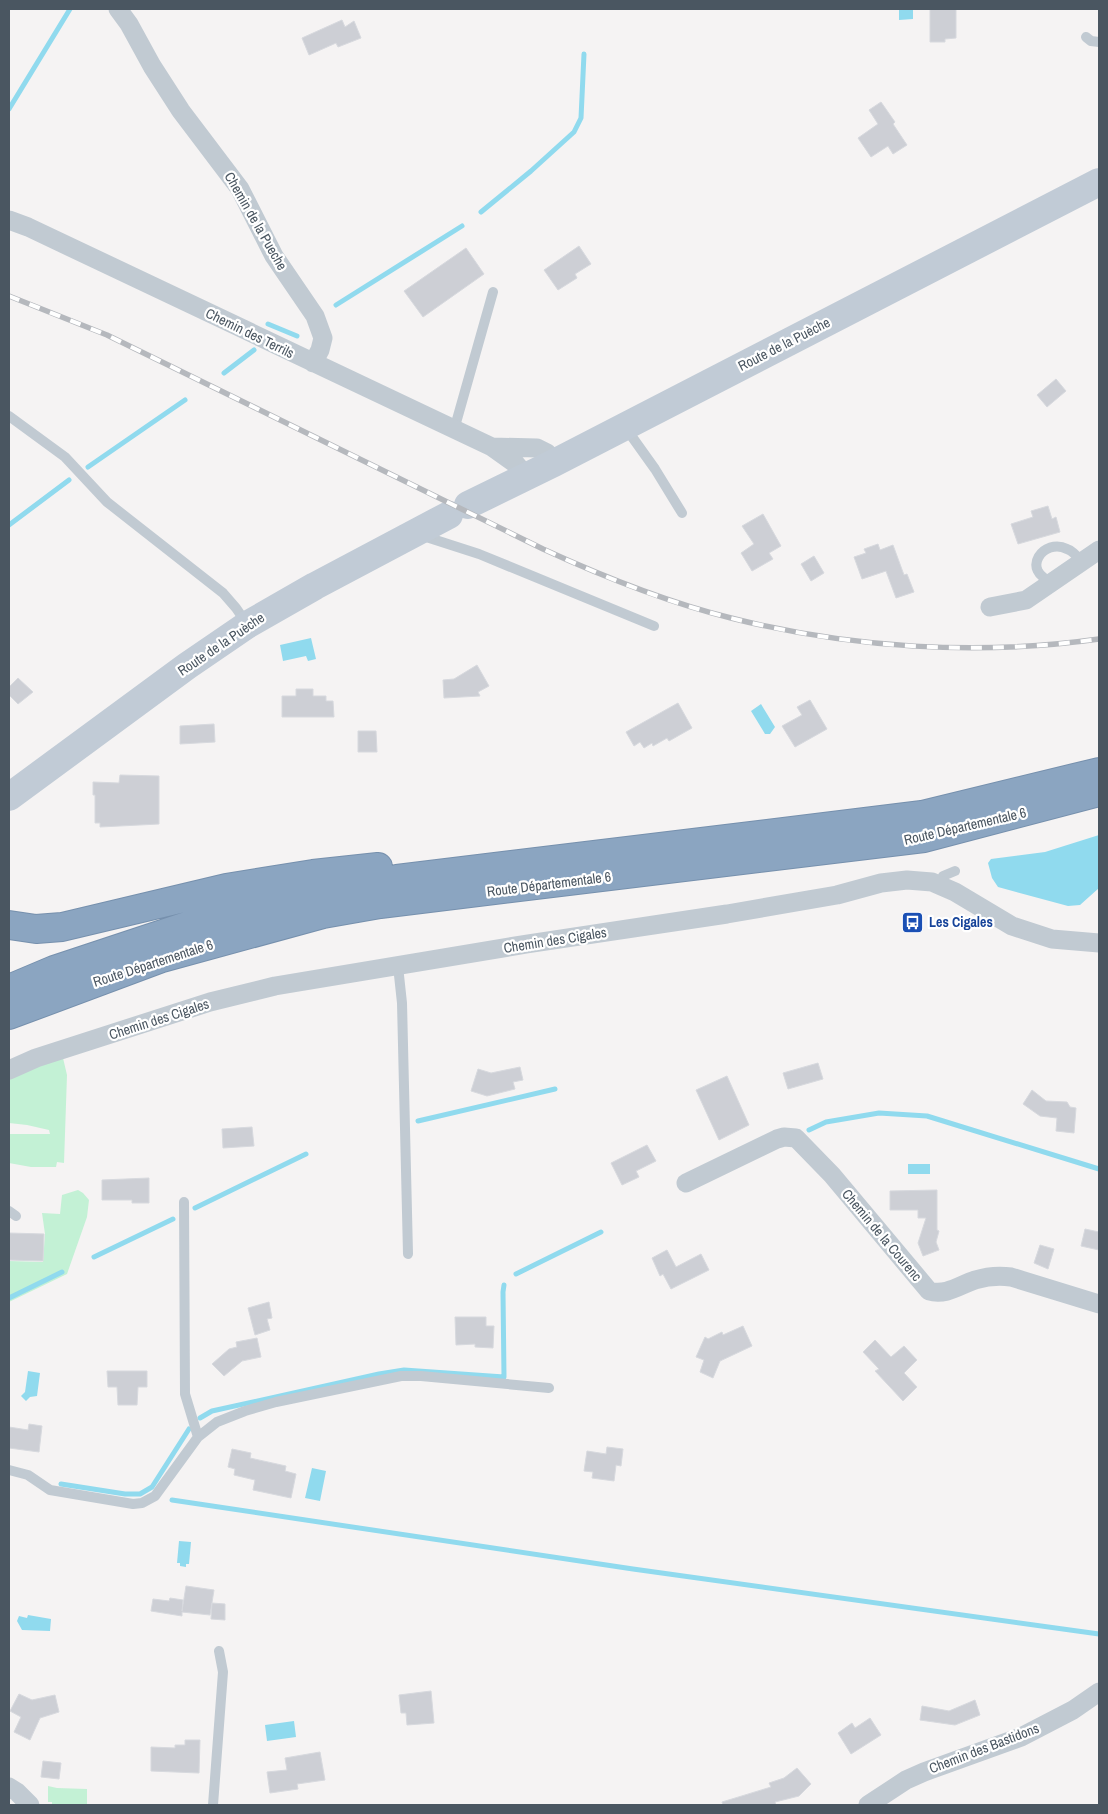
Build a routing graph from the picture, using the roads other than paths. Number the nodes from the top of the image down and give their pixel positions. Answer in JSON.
{"nodes":[{"id":1,"x":118,"y":9,"type":"edge"},
{"id":2,"x":1086,"y":37,"type":"dead end"},
{"id":3,"x":1099,"y":42,"type":"edge"},
{"id":4,"x":1097,"y":189,"type":"edge"},
{"id":5,"x":9,"y":220,"type":"edge"},
{"id":6,"x":492,"y":292,"type":"dead end"},
{"id":7,"x":313,"y":363,"type":"junction"},
{"id":8,"x":9,"y":416,"type":"edge"},
{"id":9,"x":625,"y":426,"type":"junction"},
{"id":10,"x":454,"y":430,"type":"junction"},
{"id":11,"x":492,"y":447,"type":"junction"},
{"id":12,"x":554,"y":462,"type":"junction"},
{"id":13,"x":526,"y":476,"type":"junction"},
{"id":14,"x":682,"y":513,"type":"dead end"},
{"id":15,"x":414,"y":533,"type":"junction"},
{"id":16,"x":1099,"y":550,"type":"edge"},
{"id":17,"x":1082,"y":562,"type":"junction"},
{"id":18,"x":1053,"y":582,"type":"junction"},
{"id":19,"x":990,"y":607,"type":"dead end"},
{"id":20,"x":248,"y":625,"type":"junction"},
{"id":21,"x":654,"y":626,"type":"dead end"},
{"id":22,"x":1099,"y":772,"type":"edge"},
{"id":23,"x":1099,"y":792,"type":"edge"},
{"id":24,"x":9,"y":797,"type":"edge"},
{"id":25,"x":590,"y":856,"type":"junction"},
{"id":26,"x":955,"y":871,"type":"dead end"},
{"id":27,"x":943,"y":876,"type":"dead end"},
{"id":28,"x":324,"y":914,"type":"junction"},
{"id":29,"x":9,"y":925,"type":"edge"},
{"id":30,"x":1099,"y":943,"type":"edge"},
{"id":31,"x":398,"y":966,"type":"junction"},
{"id":32,"x":9,"y":989,"type":"edge"},
{"id":33,"x":9,"y":1015,"type":"edge"},
{"id":34,"x":9,"y":1032,"type":"edge"},
{"id":35,"x":9,"y":1070,"type":"edge"},
{"id":36,"x":686,"y":1183,"type":"dead end"},
{"id":37,"x":184,"y":1202,"type":"dead end"},
{"id":38,"x":408,"y":1254,"type":"dead end"},
{"id":39,"x":1099,"y":1304,"type":"edge"},
{"id":40,"x":549,"y":1388,"type":"dead end"},
{"id":41,"x":198,"y":1437,"type":"junction"},
{"id":42,"x":9,"y":1470,"type":"edge"},
{"id":43,"x":219,"y":1651,"type":"dead end"},
{"id":44,"x":1099,"y":1692,"type":"edge"},
{"id":45,"x":9,"y":1787,"type":"edge"},
{"id":46,"x":30,"y":1805,"type":"edge"},
{"id":47,"x":213,"y":1805,"type":"edge"},
{"id":48,"x":868,"y":1805,"type":"edge"}],
"edges":[{"from":1,"to":7,"type":"street","name":"Chemin de la Pueche"},
{"from":2,"to":3,"type":"lane"},
{"from":4,"to":9,"type":"main road","name":"Route de la Puèche"},
{"from":5,"to":7,"type":"street","name":"Chemin des Terrils"},
{"from":6,"to":10,"type":"lane"},
{"from":7,"to":10,"type":"street","name":"Chemin des Terrils"},
{"from":8,"to":20,"type":"lane"},
{"from":9,"to":12,"type":"main road","name":"Route de la Puèche"},
{"from":9,"to":14,"type":"lane"},
{"from":10,"to":11,"type":"street","name":"Chemin des Terrils"},
{"from":11,"to":12,"type":"street","name":"Chemin des Terrils"},
{"from":11,"to":13,"type":"street","name":"Chemin des Terrils"},
{"from":12,"to":13,"type":"main road","name":"Route de la Puèche"},
{"from":13,"to":15,"type":"main road","name":"Route de la Puèche"},
{"from":15,"to":20,"type":"main road","name":"Route de la Puèche"},
{"from":15,"to":21,"type":"lane"},
{"from":16,"to":17,"type":"street"},
{"from":17,"to":18,"type":"street"},
{"from":17,"to":18,"type":"lane"},
{"from":18,"to":19,"type":"street"},
{"from":20,"to":24,"type":"main road","name":"Route de la Puèche"},
{"from":22,"to":25,"type":"highway","name":"Route Départementale 6"},
{"from":23,"to":28,"type":"highway","name":"Route Départementale 6"},
{"from":25,"to":29,"type":"highway"},
{"from":25,"to":32,"type":"highway","name":"Route Départementale 6"},
{"from":26,"to":27,"type":"lane"},
{"from":28,"to":33,"type":"highway","name":"Route Départementale 6"},
{"from":28,"to":34,"type":"highway"},
{"from":30,"to":31,"type":"street","name":"Chemin des Cigales"},
{"from":31,"to":35,"type":"street","name":"Chemin des Cigales"},
{"from":31,"to":38,"type":"lane"},
{"from":36,"to":39,"type":"street","name":"Chemin de la Courenc"},
{"from":37,"to":41,"type":"lane"},
{"from":40,"to":41,"type":"lane"},
{"from":41,"to":42,"type":"lane"},
{"from":43,"to":47,"type":"lane"},
{"from":44,"to":48,"type":"street","name":"Chemin des Bastidons"},
{"from":45,"to":46,"type":"street"}]}
